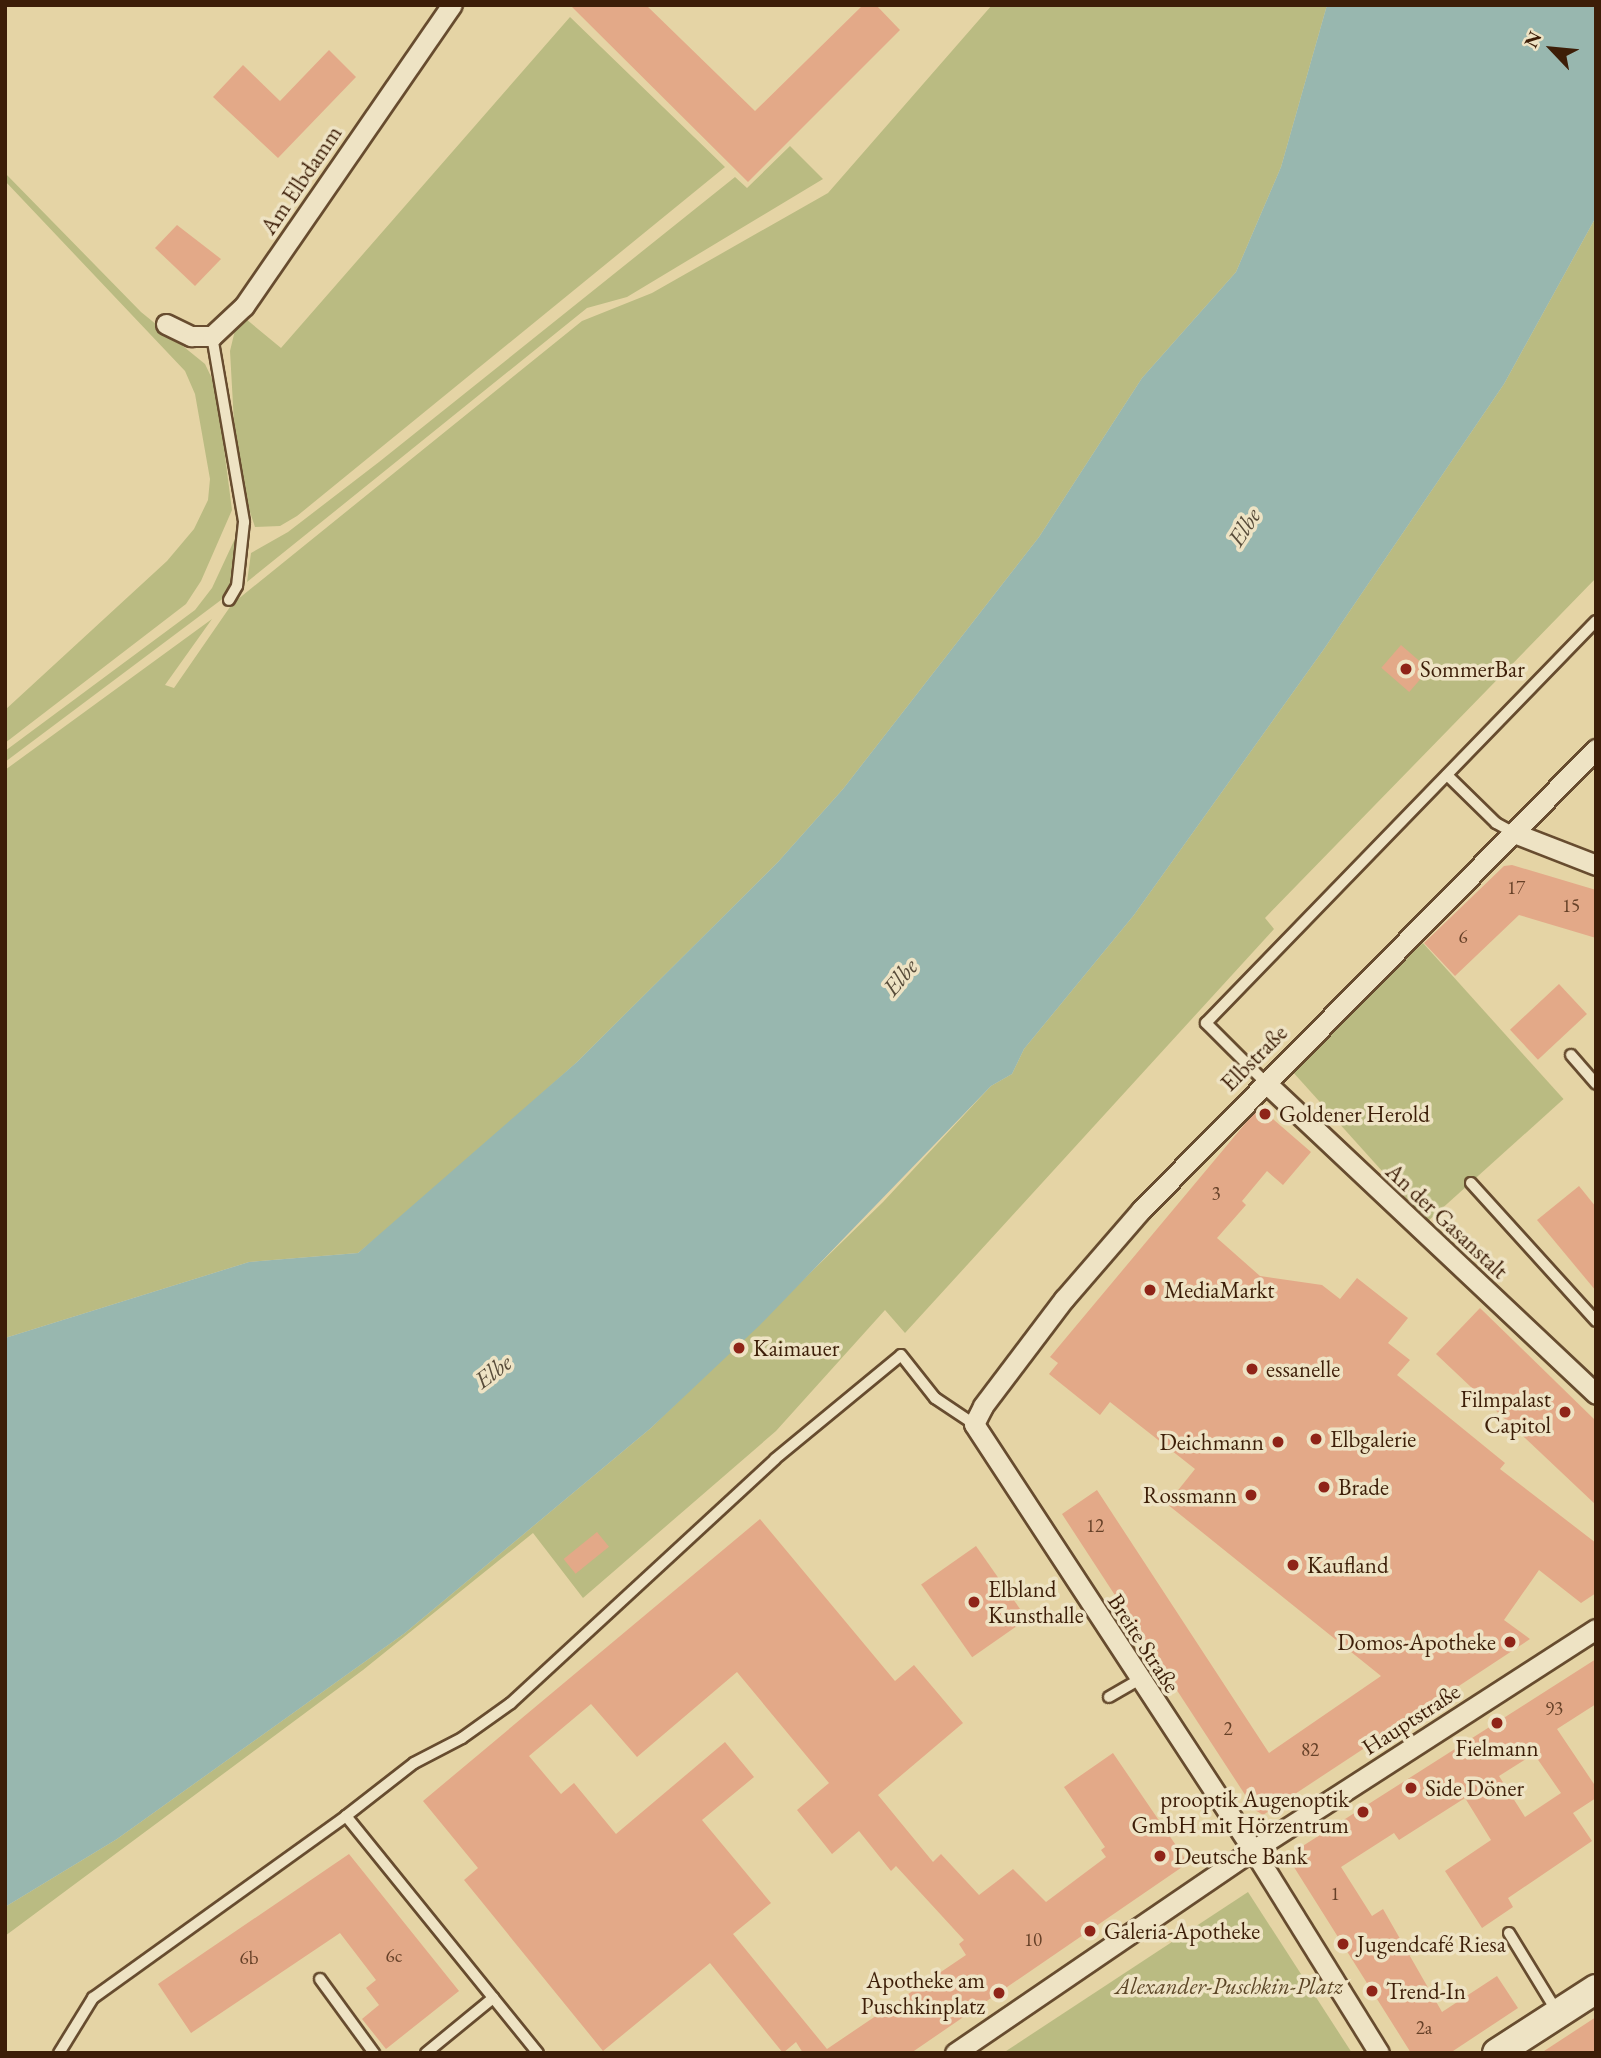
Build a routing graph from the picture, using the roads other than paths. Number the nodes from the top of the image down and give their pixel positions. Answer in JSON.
{"nodes":[{"id":1,"x":452,"y":5,"type":"edge"},
{"id":2,"x":166,"y":324,"type":"dead end"},
{"id":3,"x":212,"y":337,"type":"junction"},
{"id":4,"x":229,"y":600,"type":"dead end"},
{"id":5,"x":1596,"y":621,"type":"edge"},
{"id":6,"x":1596,"y":749,"type":"edge"},
{"id":7,"x":1447,"y":775,"type":"junction"},
{"id":8,"x":1514,"y":833,"type":"junction"},
{"id":9,"x":1596,"y":865,"type":"edge"},
{"id":10,"x":1571,"y":1055,"type":"dead end"},
{"id":11,"x":1266,"y":1083,"type":"junction"},
{"id":12,"x":1596,"y":1084,"type":"edge"},
{"id":13,"x":1471,"y":1183,"type":"dead end"},
{"id":14,"x":1596,"y":1321,"type":"edge"},
{"id":15,"x":1596,"y":1394,"type":"edge"},
{"id":16,"x":974,"y":1424,"type":"junction"},
{"id":17,"x":1596,"y":1629,"type":"edge"},
{"id":18,"x":1138,"y":1679,"type":"junction"},
{"id":19,"x":1109,"y":1698,"type":"dead end"},
{"id":20,"x":346,"y":1816,"type":"junction"},
{"id":21,"x":1253,"y":1850,"type":"junction"},
{"id":22,"x":1509,"y":1933,"type":"dead end"},
{"id":23,"x":320,"y":1979,"type":"dead end"},
{"id":24,"x":1596,"y":1989,"type":"edge"},
{"id":25,"x":493,"y":1998,"type":"junction"},
{"id":26,"x":1558,"y":2014,"type":"junction"},
{"id":27,"x":58,"y":2053,"type":"edge"},
{"id":28,"x":374,"y":2053,"type":"edge"},
{"id":29,"x":426,"y":2053,"type":"edge"},
{"id":30,"x":538,"y":2053,"type":"edge"},
{"id":31,"x":955,"y":2053,"type":"edge"},
{"id":32,"x":1379,"y":2053,"type":"edge"},
{"id":33,"x":1497,"y":2053,"type":"edge"}],
"edges":[{"from":1,"to":3,"type":"street","name":"Am Elbdamm"},
{"from":2,"to":3,"type":"street"},
{"from":3,"to":4,"type":"lane"},
{"from":5,"to":7,"type":"lane"},
{"from":6,"to":8,"type":"street","name":"Elbstraße"},
{"from":7,"to":8,"type":"lane"},
{"from":7,"to":11,"type":"lane"},
{"from":8,"to":9,"type":"street"},
{"from":8,"to":11,"type":"street","name":"Elbstraße"},
{"from":10,"to":12,"type":"lane"},
{"from":11,"to":15,"type":"street","name":"An der Gasanstalt"},
{"from":11,"to":16,"type":"street","name":"Elbstraße"},
{"from":13,"to":14,"type":"lane"},
{"from":16,"to":18,"type":"street","name":"Breite Straße"},
{"from":16,"to":20,"type":"lane"},
{"from":17,"to":21,"type":"street","name":"Hauptstraße"},
{"from":18,"to":19,"type":"lane"},
{"from":18,"to":21,"type":"street","name":"Breite Straße"},
{"from":20,"to":25,"type":"lane"},
{"from":20,"to":27,"type":"lane"},
{"from":21,"to":31,"type":"street"},
{"from":21,"to":32,"type":"street"},
{"from":22,"to":26,"type":"lane"},
{"from":23,"to":28,"type":"lane"},
{"from":24,"to":26,"type":"main road"},
{"from":25,"to":29,"type":"lane"},
{"from":25,"to":30,"type":"lane"},
{"from":26,"to":33,"type":"main road"}]}
